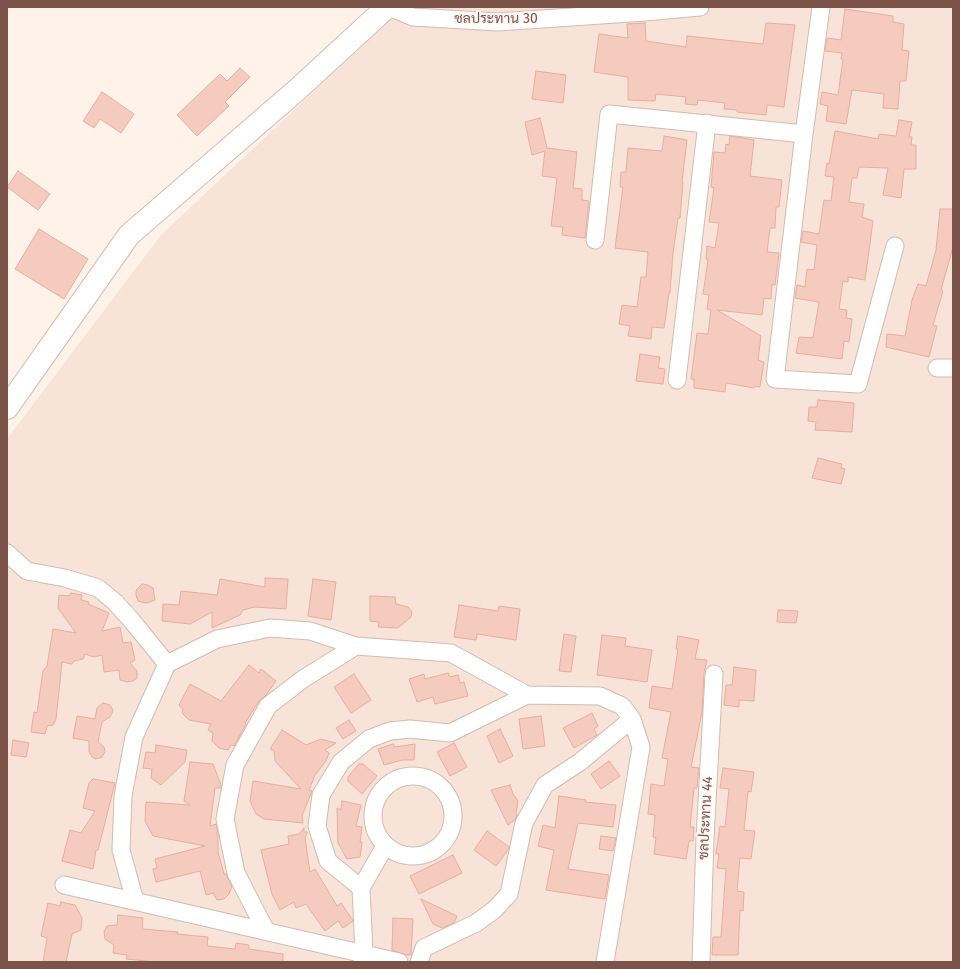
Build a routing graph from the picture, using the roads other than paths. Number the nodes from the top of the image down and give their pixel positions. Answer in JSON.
{"nodes":[{"id":1,"x":388,"y":7,"type":"edge"},
{"id":2,"x":700,"y":7,"type":"edge"},
{"id":3,"x":821,"y":7,"type":"edge"},
{"id":4,"x":707,"y":124,"type":"junction"},
{"id":5,"x":804,"y":134,"type":"junction"},
{"id":6,"x":595,"y":240,"type":"dead end"},
{"id":7,"x":895,"y":246,"type":"dead end"},
{"id":8,"x":677,"y":380,"type":"dead end"},
{"id":9,"x":7,"y":408,"type":"edge"},
{"id":10,"x":7,"y":553,"type":"edge"},
{"id":11,"x":356,"y":646,"type":"junction"},
{"id":12,"x":167,"y":664,"type":"junction"},
{"id":13,"x":714,"y":674,"type":"dead end"},
{"id":14,"x":527,"y":694,"type":"junction"},
{"id":15,"x":632,"y":719,"type":"junction"},
{"id":16,"x":385,"y":846,"type":"junction"},
{"id":17,"x":64,"y":885,"type":"dead end"},
{"id":18,"x":360,"y":888,"type":"junction"},
{"id":19,"x":135,"y":901,"type":"junction"},
{"id":20,"x":266,"y":931,"type":"junction"},
{"id":21,"x":363,"y":958,"type":"edge"},
{"id":22,"x":399,"y":962,"type":"edge"},
{"id":23,"x":419,"y":962,"type":"edge"},
{"id":24,"x":605,"y":962,"type":"edge"},
{"id":25,"x":701,"y":962,"type":"edge"}],
"edges":[{"from":1,"to":2,"type":"street","name":"ชลประทาน 30"},
{"from":1,"to":9,"type":"street"},
{"from":3,"to":5,"type":"street"},
{"from":4,"to":5,"type":"street"},
{"from":4,"to":6,"type":"street"},
{"from":4,"to":8,"type":"street"},
{"from":5,"to":7,"type":"street"},
{"from":10,"to":12,"type":"street"},
{"from":11,"to":12,"type":"street"},
{"from":11,"to":14,"type":"street"},
{"from":11,"to":20,"type":"street"},
{"from":12,"to":19,"type":"street"},
{"from":13,"to":25,"type":"street","name":"ชลประทาน 44"},
{"from":14,"to":15,"type":"street"},
{"from":14,"to":18,"type":"street"},
{"from":15,"to":23,"type":"street"},
{"from":15,"to":24,"type":"street"},
{"from":16,"to":16,"type":"street"},
{"from":16,"to":18,"type":"street"},
{"from":17,"to":19,"type":"street"},
{"from":18,"to":21,"type":"street"},
{"from":19,"to":20,"type":"street"},
{"from":20,"to":21,"type":"street"},
{"from":21,"to":22,"type":"street"}]}
